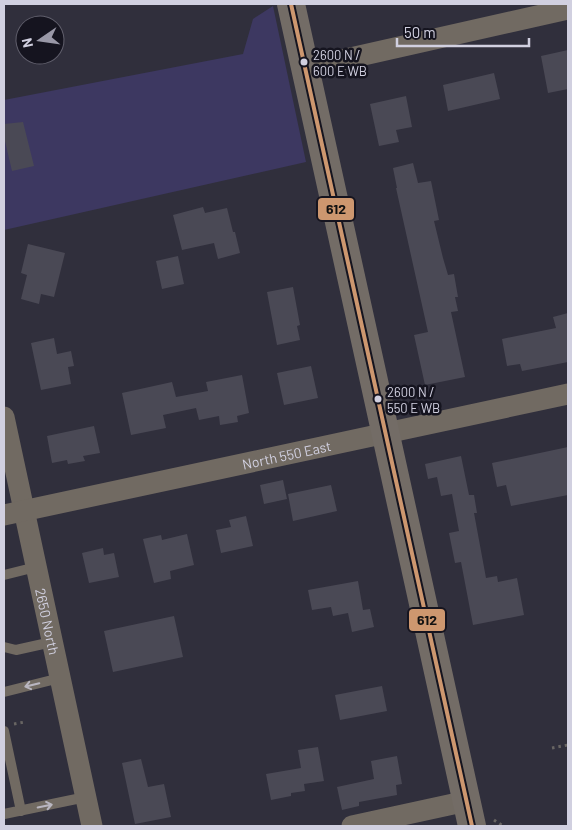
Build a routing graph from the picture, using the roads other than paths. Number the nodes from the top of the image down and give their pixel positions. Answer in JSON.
{"nodes":[{"id":1,"x":291,"y":4,"type":"edge"},
{"id":2,"x":568,"y":9,"type":"edge"},
{"id":3,"x":306,"y":68,"type":"junction"},
{"id":4,"x":568,"y":394,"type":"edge"},
{"id":5,"x":4,"y":417,"type":"edge"},
{"id":6,"x":385,"y":433,"type":"junction"},
{"id":7,"x":14,"y":512,"type":"edge"},
{"id":8,"x":36,"y":567,"type":"junction"},
{"id":9,"x":4,"y":575,"type":"edge"},
{"id":10,"x":52,"y":642,"type":"junction"},
{"id":11,"x":4,"y":647,"type":"edge"},
{"id":12,"x":60,"y":678,"type":"junction"},
{"id":13,"x":4,"y":692,"type":"edge"},
{"id":14,"x":4,"y":731,"type":"edge"},
{"id":15,"x":86,"y":798,"type":"junction"},
{"id":16,"x":21,"y":811,"type":"junction"},
{"id":17,"x":4,"y":814,"type":"edge"},
{"id":18,"x":476,"y":815,"type":"edge"},
{"id":19,"x":92,"y":826,"type":"edge"},
{"id":20,"x":352,"y":826,"type":"edge"}],
"edges":[{"from":1,"to":3,"type":"main road"},
{"from":2,"to":3,"type":"street"},
{"from":3,"to":6,"type":"main road"},
{"from":4,"to":6,"type":"street","name":"North 550 East"},
{"from":5,"to":7,"type":"street","name":"2650 North"},
{"from":6,"to":7,"type":"street","name":"North 550 East"},
{"from":6,"to":18,"type":"main road"},
{"from":7,"to":8,"type":"street","name":"2650 North"},
{"from":8,"to":9,"type":"lane"},
{"from":8,"to":10,"type":"street","name":"2650 North"},
{"from":10,"to":11,"type":"lane"},
{"from":10,"to":12,"type":"street","name":"2650 North"},
{"from":12,"to":13,"type":"lane","one_way":true},
{"from":12,"to":15,"type":"street","name":"2650 North"},
{"from":14,"to":16,"type":"lane"},
{"from":16,"to":15,"type":"lane","one_way":true},
{"from":15,"to":19,"type":"street","name":"2650 North"},
{"from":16,"to":17,"type":"lane"},
{"from":18,"to":20,"type":"street"}]}
